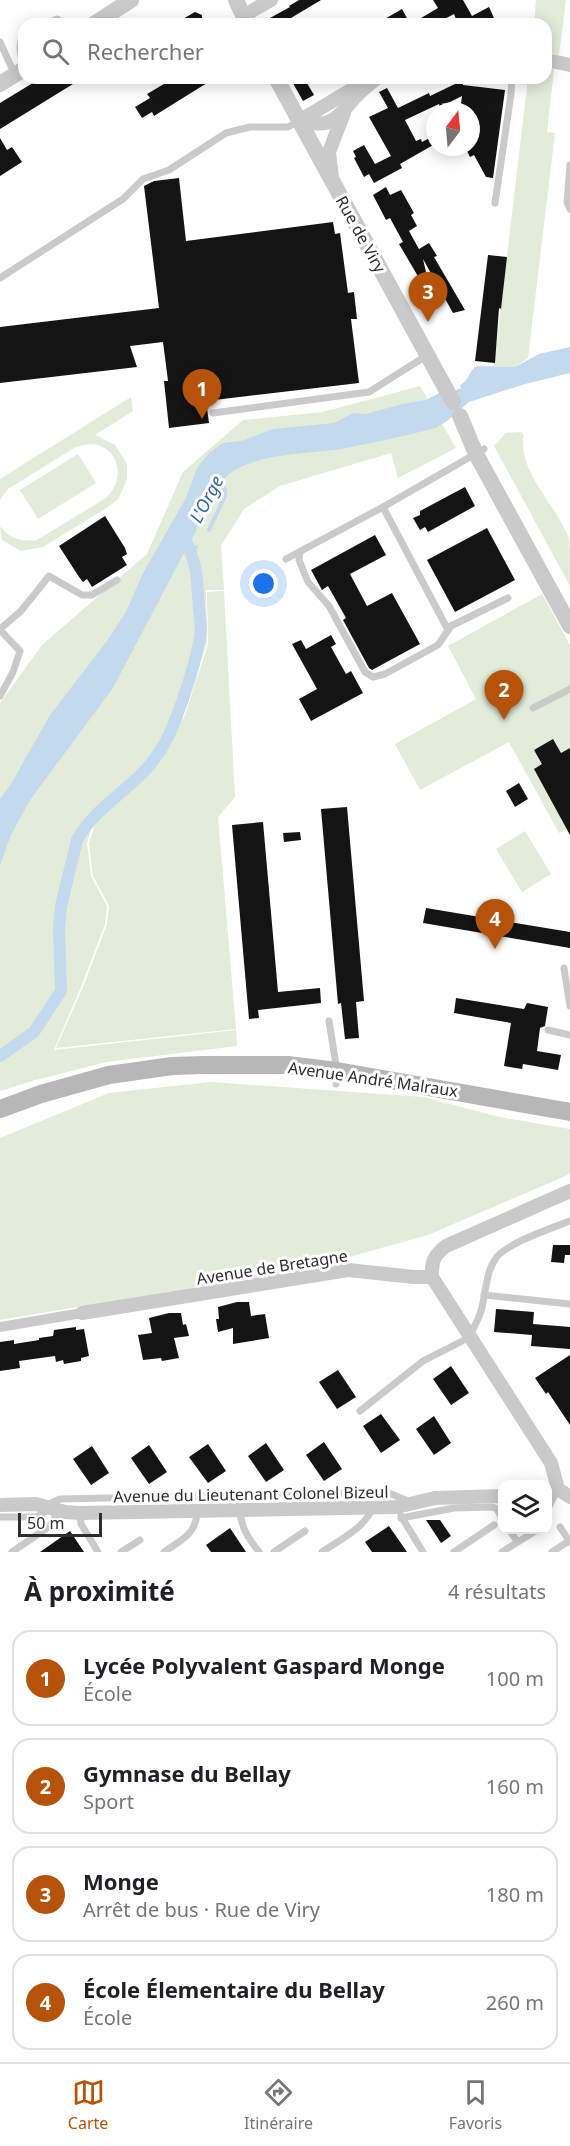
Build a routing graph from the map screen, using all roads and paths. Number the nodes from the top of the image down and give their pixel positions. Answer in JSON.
{"nodes":[{"id":1,"x":132,"y":0,"type":"edge"},
{"id":2,"x":229,"y":0,"type":"edge"},
{"id":3,"x":271,"y":0,"type":"edge"},
{"id":4,"x":242,"y":13,"type":"edge"},
{"id":5,"x":104,"y":18,"type":"edge"},
{"id":6,"x":0,"y":42,"type":"edge"},
{"id":7,"x":552,"y":61,"type":"edge"},
{"id":8,"x":570,"y":65,"type":"edge"},
{"id":9,"x":18,"y":67,"type":"edge"},
{"id":10,"x":18,"y":73,"type":"edge"},
{"id":11,"x":0,"y":84,"type":"edge"},
{"id":12,"x":279,"y":84,"type":"edge"},
{"id":13,"x":364,"y":84,"type":"edge"},
{"id":14,"x":369,"y":84,"type":"edge"},
{"id":15,"x":512,"y":84,"type":"edge"},
{"id":16,"x":345,"y":111,"type":"junction"},
{"id":17,"x":299,"y":121,"type":"junction"},
{"id":18,"x":570,"y":165,"type":"edge"},
{"id":19,"x":569,"y":178,"type":"edge"},
{"id":20,"x":333,"y":183,"type":"junction"},
{"id":21,"x":495,"y":203,"type":"dead end"},
{"id":22,"x":570,"y":209,"type":"edge"},
{"id":23,"x":0,"y":278,"type":"edge"},
{"id":24,"x":428,"y":355,"type":"junction"},
{"id":25,"x":213,"y":413,"type":"dead end"},
{"id":26,"x":480,"y":452,"type":"junction"},
{"id":27,"x":384,"y":507,"type":"junction"},
{"id":28,"x":300,"y":552,"type":"junction"},
{"id":29,"x":286,"y":559,"type":"dead end"},
{"id":30,"x":117,"y":580,"type":"dead end"},
{"id":31,"x":508,"y":598,"type":"dead end"},
{"id":32,"x":570,"y":606,"type":"edge"},
{"id":33,"x":570,"y":626,"type":"edge"},
{"id":34,"x":0,"y":629,"type":"edge"},
{"id":35,"x":448,"y":630,"type":"junction"},
{"id":36,"x":570,"y":689,"type":"edge"},
{"id":37,"x":0,"y":696,"type":"edge"},
{"id":38,"x":533,"y":708,"type":"dead end"},
{"id":39,"x":564,"y":968,"type":"dead end"},
{"id":40,"x":570,"y":1006,"type":"edge"},
{"id":41,"x":329,"y":1021,"type":"dead end"},
{"id":42,"x":548,"y":1030,"type":"dead end"},
{"id":43,"x":570,"y":1035,"type":"edge"},
{"id":44,"x":337,"y":1078,"type":"junction"},
{"id":45,"x":0,"y":1109,"type":"edge"},
{"id":46,"x":570,"y":1112,"type":"edge"},
{"id":47,"x":570,"y":1191,"type":"edge"},
{"id":48,"x":570,"y":1221,"type":"edge"},
{"id":49,"x":432,"y":1277,"type":"junction"},
{"id":50,"x":484,"y":1295,"type":"junction"},
{"id":51,"x":570,"y":1304,"type":"edge"},
{"id":52,"x":82,"y":1313,"type":"joint"},
{"id":53,"x":0,"y":1327,"type":"edge"},
{"id":54,"x":470,"y":1337,"type":"junction"},
{"id":55,"x":360,"y":1411,"type":"dead end"},
{"id":56,"x":558,"y":1493,"type":"edge"},
{"id":57,"x":498,"y":1496,"type":"edge"},
{"id":58,"x":413,"y":1503,"type":"junction"},
{"id":59,"x":0,"y":1505,"type":"edge"},
{"id":60,"x":52,"y":1508,"type":"junction"},
{"id":61,"x":373,"y":1508,"type":"junction"},
{"id":62,"x":240,"y":1511,"type":"junction"},
{"id":63,"x":498,"y":1511,"type":"edge"},
{"id":64,"x":197,"y":1512,"type":"junction"},
{"id":65,"x":399,"y":1512,"type":"junction"},
{"id":66,"x":80,"y":1513,"type":"junction"},
{"id":67,"x":0,"y":1517,"type":"edge"},
{"id":68,"x":494,"y":1525,"type":"dead end"},
{"id":69,"x":560,"y":1527,"type":"dead end"},
{"id":70,"x":305,"y":1531,"type":"dead end"},
{"id":71,"x":512,"y":1534,"type":"edge"},
{"id":72,"x":531,"y":1534,"type":"edge"},
{"id":73,"x":140,"y":1540,"type":"dead end"},
{"id":74,"x":517,"y":1541,"type":"junction"},
{"id":75,"x":569,"y":1541,"type":"edge"},
{"id":76,"x":12,"y":1552,"type":"edge"},
{"id":77,"x":98,"y":1552,"type":"edge"},
{"id":78,"x":121,"y":1552,"type":"edge"},
{"id":79,"x":164,"y":1552,"type":"edge"},
{"id":80,"x":259,"y":1552,"type":"edge"},
{"id":81,"x":274,"y":1552,"type":"edge"},
{"id":82,"x":322,"y":1552,"type":"edge"},
{"id":83,"x":423,"y":1552,"type":"edge"},
{"id":84,"x":454,"y":1552,"type":"edge"},
{"id":85,"x":501,"y":1552,"type":"edge"},
{"id":86,"x":552,"y":1552,"type":"edge"}],
"edges":[{"from":1,"to":5,"type":"street"},
{"from":2,"to":4,"type":"street"},
{"from":3,"to":4,"type":"street"},
{"from":6,"to":9,"type":"lane"},
{"from":7,"to":8,"type":"street"},
{"from":10,"to":11,"type":"street"},
{"from":12,"to":17,"type":"street","name":"Rue de Viry"},
{"from":13,"to":17,"type":"street"},
{"from":14,"to":16,"type":"street"},
{"from":15,"to":21,"type":"lane"},
{"from":16,"to":17,"type":"street"},
{"from":16,"to":20,"type":"street"},
{"from":17,"to":20,"type":"street","name":"Rue de Viry"},
{"from":17,"to":23,"type":"lane"},
{"from":18,"to":19,"type":"lane"},
{"from":19,"to":22,"type":"lane"},
{"from":20,"to":24,"type":"street","name":"Rue de Viry"},
{"from":24,"to":25,"type":"lane"},
{"from":24,"to":26,"type":"street","name":"Rue de Viry"},
{"from":26,"to":27,"type":"lane"},
{"from":26,"to":32,"type":"street"},
{"from":26,"to":33,"type":"street"},
{"from":27,"to":28,"type":"lane"},
{"from":27,"to":35,"type":"lane"},
{"from":28,"to":29,"type":"lane"},
{"from":28,"to":35,"type":"lane"},
{"from":30,"to":34,"type":"lane"},
{"from":31,"to":35,"type":"lane"},
{"from":34,"to":37,"type":"lane"},
{"from":36,"to":38,"type":"lane"},
{"from":39,"to":40,"type":"lane"},
{"from":41,"to":44,"type":"lane"},
{"from":42,"to":43,"type":"lane"},
{"from":44,"to":45,"type":"main road","name":"Avenue André Malraux"},
{"from":44,"to":46,"type":"main road","name":"Avenue André Malraux"},
{"from":47,"to":49,"type":"street"},
{"from":48,"to":50,"type":"lane"},
{"from":49,"to":52,"type":"street","name":"Avenue de Bretagne"},
{"from":49,"to":54,"type":"street"},
{"from":50,"to":51,"type":"lane"},
{"from":50,"to":54,"type":"lane"},
{"from":52,"to":53,"type":"street","name":"Avenue de Bretagne"},
{"from":54,"to":55,"type":"lane"},
{"from":54,"to":56,"type":"street"},
{"from":57,"to":58,"type":"street","name":"Avenue du Lieutenant Colonel Bizeul"},
{"from":58,"to":60,"type":"lane"},
{"from":58,"to":65,"type":"street","name":"Avenue du Lieutenant Colonel Bizeul"},
{"from":59,"to":60,"type":"street","name":"Avenue du Lieutenant Colonel Bizeul"},
{"from":60,"to":66,"type":"street","name":"Avenue du Lieutenant Colonel Bizeul"},
{"from":60,"to":67,"type":"lane"},
{"from":60,"to":76,"type":"lane"},
{"from":61,"to":62,"type":"street","name":"Avenue du Lieutenant Colonel Bizeul"},
{"from":61,"to":65,"type":"street","name":"Avenue du Lieutenant Colonel Bizeul"},
{"from":61,"to":82,"type":"lane"},
{"from":62,"to":64,"type":"street","name":"Avenue du Lieutenant Colonel Bizeul"},
{"from":62,"to":80,"type":"lane"},
{"from":63,"to":65,"type":"lane"},
{"from":64,"to":66,"type":"street","name":"Avenue du Lieutenant Colonel Bizeul"},
{"from":64,"to":79,"type":"lane"},
{"from":65,"to":83,"type":"lane"},
{"from":66,"to":77,"type":"lane"},
{"from":68,"to":84,"type":"lane"},
{"from":69,"to":75,"type":"lane"},
{"from":70,"to":81,"type":"lane"},
{"from":71,"to":74,"type":"lane"},
{"from":72,"to":74,"type":"lane"},
{"from":73,"to":78,"type":"lane"},
{"from":74,"to":85,"type":"lane"},
{"from":75,"to":86,"type":"lane"}]}
